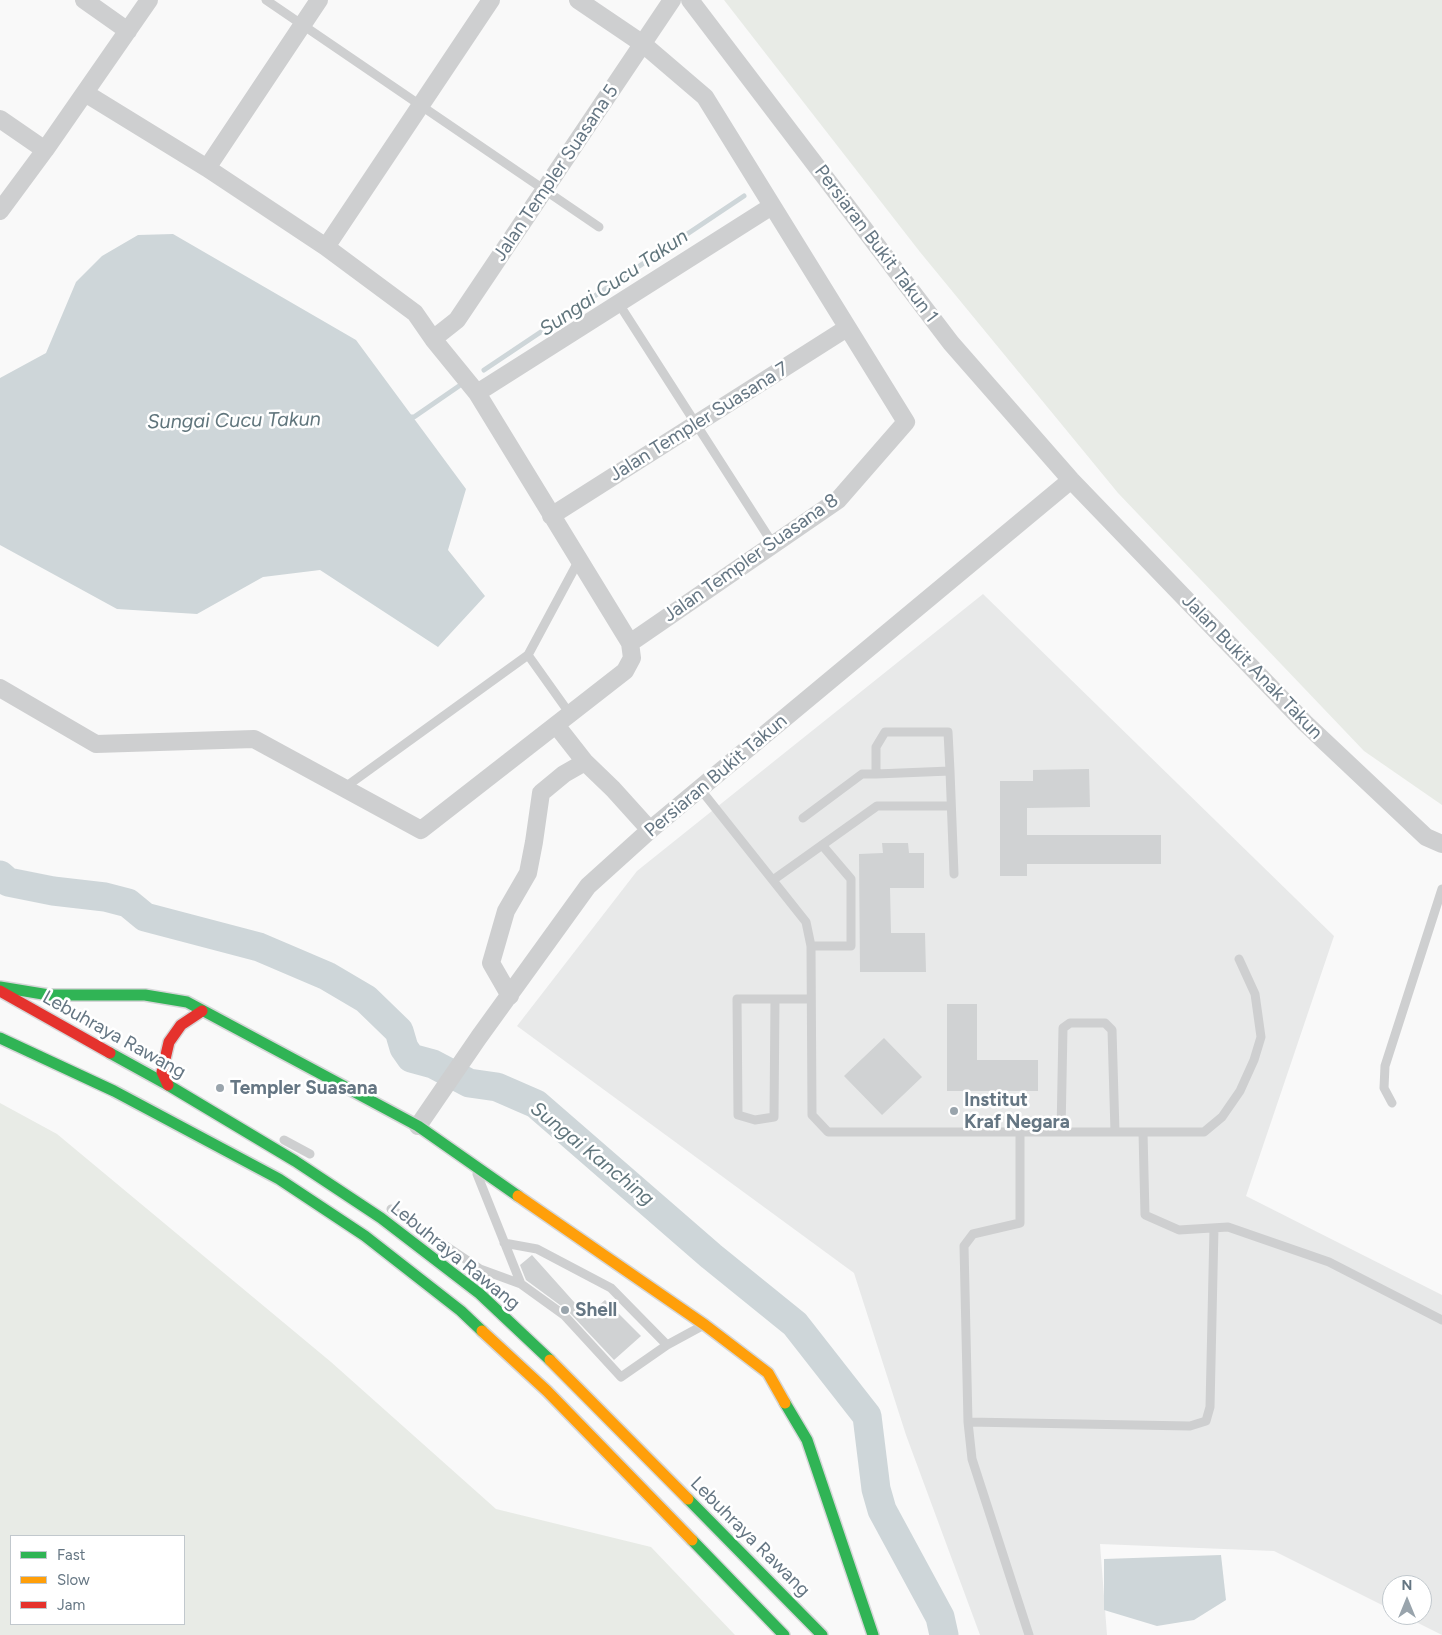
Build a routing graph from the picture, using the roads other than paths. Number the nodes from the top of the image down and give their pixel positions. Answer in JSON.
{"nodes":[{"id":1,"x":84,"y":0,"type":"edge"},
{"id":2,"x":149,"y":0,"type":"edge"},
{"id":3,"x":266,"y":0,"type":"edge"},
{"id":4,"x":319,"y":0,"type":"edge"},
{"id":5,"x":491,"y":0,"type":"edge"},
{"id":6,"x":578,"y":0,"type":"edge"},
{"id":7,"x":672,"y":0,"type":"edge"},
{"id":8,"x":690,"y":0,"type":"edge"},
{"id":9,"x":303,"y":25,"type":"junction"},
{"id":10,"x":128,"y":31,"type":"junction"},
{"id":11,"x":643,"y":44,"type":"junction"},
{"id":12,"x":85,"y":93,"type":"junction"},
{"id":13,"x":420,"y":105,"type":"junction"},
{"id":14,"x":0,"y":119,"type":"edge"},
{"id":15,"x":45,"y":150,"type":"junction"},
{"id":16,"x":207,"y":168,"type":"junction"},
{"id":17,"x":544,"y":189,"type":"junction"},
{"id":18,"x":772,"y":206,"type":"junction"},
{"id":19,"x":0,"y":212,"type":"edge"},
{"id":20,"x":599,"y":227,"type":"dead end"},
{"id":21,"x":326,"y":247,"type":"junction"},
{"id":22,"x":619,"y":304,"type":"junction"},
{"id":23,"x":847,"y":328,"type":"junction"},
{"id":24,"x":433,"y":339,"type":"junction"},
{"id":25,"x":477,"y":393,"type":"junction"},
{"id":26,"x":696,"y":424,"type":"junction"},
{"id":27,"x":1072,"y":480,"type":"junction"},
{"id":28,"x":551,"y":516,"type":"junction"},
{"id":29,"x":773,"y":544,"type":"junction"},
{"id":30,"x":579,"y":560,"type":"junction"},
{"id":31,"x":630,"y":643,"type":"junction"},
{"id":32,"x":528,"y":655,"type":"junction"},
{"id":33,"x":0,"y":688,"type":"edge"},
{"id":34,"x":570,"y":714,"type":"junction"},
{"id":35,"x":556,"y":725,"type":"junction"},
{"id":36,"x":585,"y":762,"type":"junction"},
{"id":37,"x":950,"y":771,"type":"junction"},
{"id":38,"x":876,"y":774,"type":"junction"},
{"id":39,"x":344,"y":788,"type":"junction"},
{"id":40,"x":701,"y":790,"type":"junction"},
{"id":41,"x":951,"y":806,"type":"junction"},
{"id":42,"x":803,"y":818,"type":"dead end"},
{"id":43,"x":650,"y":830,"type":"junction"},
{"id":44,"x":1442,"y":844,"type":"edge"},
{"id":45,"x":822,"y":845,"type":"junction"},
{"id":46,"x":954,"y":874,"type":"dead end"},
{"id":47,"x":773,"y":880,"type":"junction"},
{"id":48,"x":1442,"y":890,"type":"edge"},
{"id":49,"x":811,"y":946,"type":"junction"},
{"id":50,"x":1240,"y":959,"type":"dead end"},
{"id":51,"x":0,"y":987,"type":"edge"},
{"id":52,"x":0,"y":991,"type":"edge"},
{"id":53,"x":510,"y":996,"type":"junction"},
{"id":54,"x":775,"y":999,"type":"junction"},
{"id":55,"x":811,"y":999,"type":"junction"},
{"id":56,"x":202,"y":1011,"type":"junction"},
{"id":57,"x":0,"y":1038,"type":"edge"},
{"id":58,"x":168,"y":1085,"type":"junction"},
{"id":59,"x":195,"y":1101,"type":"junction"},
{"id":60,"x":1392,"y":1102,"type":"dead end"},
{"id":61,"x":255,"y":1125,"type":"dead end"},
{"id":62,"x":418,"y":1126,"type":"junction"},
{"id":63,"x":1020,"y":1132,"type":"junction"},
{"id":64,"x":1061,"y":1132,"type":"junction"},
{"id":65,"x":1115,"y":1132,"type":"junction"},
{"id":66,"x":1143,"y":1132,"type":"junction"},
{"id":67,"x":272,"y":1134,"type":"dead end"},
{"id":68,"x":321,"y":1162,"type":"dead end"},
{"id":69,"x":473,"y":1165,"type":"junction"},
{"id":70,"x":384,"y":1205,"type":"dead end"},
{"id":71,"x":1214,"y":1228,"type":"junction"},
{"id":72,"x":504,"y":1243,"type":"junction"},
{"id":73,"x":521,"y":1284,"type":"junction"},
{"id":74,"x":1442,"y":1320,"type":"edge"},
{"id":75,"x":705,"y":1325,"type":"junction"},
{"id":76,"x":667,"y":1345,"type":"junction"},
{"id":77,"x":968,"y":1422,"type":"junction"},
{"id":78,"x":784,"y":1635,"type":"edge"},
{"id":79,"x":822,"y":1635,"type":"edge"},
{"id":80,"x":873,"y":1635,"type":"edge"},
{"id":81,"x":1029,"y":1635,"type":"edge"}],
"edges":[{"from":1,"to":10,"type":"street"},
{"from":2,"to":10,"type":"street"},
{"from":3,"to":9,"type":"lane"},
{"from":4,"to":9,"type":"street"},
{"from":5,"to":13,"type":"street"},
{"from":6,"to":11,"type":"street"},
{"from":7,"to":11,"type":"street","name":"Jalan Templer Suasana 5"},
{"from":8,"to":27,"type":"street","name":"Persiaran Bukit Takun 1"},
{"from":9,"to":13,"type":"lane"},
{"from":9,"to":16,"type":"street"},
{"from":10,"to":12,"type":"street"},
{"from":11,"to":17,"type":"street","name":"Jalan Templer Suasana 5"},
{"from":11,"to":18,"type":"street"},
{"from":12,"to":15,"type":"street"},
{"from":12,"to":16,"type":"street"},
{"from":13,"to":17,"type":"lane"},
{"from":13,"to":21,"type":"street"},
{"from":14,"to":15,"type":"street"},
{"from":15,"to":19,"type":"street"},
{"from":16,"to":21,"type":"street"},
{"from":17,"to":20,"type":"lane"},
{"from":17,"to":24,"type":"street","name":"Jalan Templer Suasana 5"},
{"from":18,"to":22,"type":"street"},
{"from":18,"to":23,"type":"street"},
{"from":21,"to":24,"type":"street"},
{"from":22,"to":25,"type":"street"},
{"from":22,"to":26,"type":"lane"},
{"from":23,"to":26,"type":"street","name":"Jalan Templer Suasana 7"},
{"from":23,"to":29,"type":"street","name":"Jalan Templer Suasana 8"},
{"from":24,"to":25,"type":"street"},
{"from":25,"to":28,"type":"street"},
{"from":26,"to":28,"type":"street","name":"Jalan Templer Suasana 7"},
{"from":26,"to":29,"type":"lane"},
{"from":27,"to":40,"type":"street","name":"Persiaran Bukit Takun"},
{"from":27,"to":44,"type":"street","name":"Jalan Bukit Anak Takun"},
{"from":28,"to":30,"type":"street"},
{"from":29,"to":31,"type":"street","name":"Jalan Templer Suasana 8"},
{"from":30,"to":31,"type":"street"},
{"from":30,"to":32,"type":"lane"},
{"from":31,"to":34,"type":"street"},
{"from":32,"to":34,"type":"lane"},
{"from":32,"to":39,"type":"lane"},
{"from":33,"to":39,"type":"street"},
{"from":34,"to":35,"type":"street"},
{"from":35,"to":36,"type":"street"},
{"from":35,"to":39,"type":"street"},
{"from":36,"to":43,"type":"street"},
{"from":36,"to":53,"type":"street"},
{"from":37,"to":38,"type":"lane"},
{"from":37,"to":38,"type":"lane"},
{"from":37,"to":41,"type":"lane"},
{"from":38,"to":42,"type":"lane"},
{"from":40,"to":43,"type":"street","name":"Persiaran Bukit Takun"},
{"from":40,"to":47,"type":"lane"},
{"from":41,"to":45,"type":"lane"},
{"from":41,"to":46,"type":"lane"},
{"from":43,"to":53,"type":"street","name":"Persiaran Bukit Takun"},
{"from":45,"to":47,"type":"lane"},
{"from":45,"to":49,"type":"lane"},
{"from":47,"to":49,"type":"lane"},
{"from":48,"to":60,"type":"lane"},
{"from":49,"to":55,"type":"lane"},
{"from":50,"to":66,"type":"lane"},
{"from":51,"to":56,"type":"main road"},
{"from":52,"to":58,"type":"main road","name":"Lebuhraya Rawang"},
{"from":53,"to":62,"type":"street","name":"Persiaran Bukit Takun"},
{"from":54,"to":54,"type":"lane"},
{"from":54,"to":55,"type":"lane"},
{"from":55,"to":63,"type":"lane"},
{"from":56,"to":58,"type":"main road"},
{"from":56,"to":62,"type":"main road"},
{"from":57,"to":78,"type":"main road","name":"Lebuhraya Rawang"},
{"from":58,"to":59,"type":"main road","name":"Lebuhraya Rawang"},
{"from":59,"to":61,"type":"lane"},
{"from":59,"to":79,"type":"main road","name":"Lebuhraya Rawang"},
{"from":62,"to":69,"type":"main road"},
{"from":63,"to":64,"type":"lane"},
{"from":63,"to":77,"type":"lane"},
{"from":64,"to":65,"type":"lane"},
{"from":64,"to":65,"type":"lane"},
{"from":65,"to":66,"type":"lane"},
{"from":66,"to":71,"type":"lane"},
{"from":67,"to":68,"type":"lane"},
{"from":69,"to":72,"type":"lane"},
{"from":69,"to":75,"type":"main road"},
{"from":70,"to":73,"type":"lane"},
{"from":71,"to":74,"type":"lane"},
{"from":71,"to":77,"type":"lane"},
{"from":72,"to":73,"type":"lane"},
{"from":72,"to":76,"type":"lane"},
{"from":73,"to":76,"type":"lane"},
{"from":75,"to":76,"type":"lane"},
{"from":75,"to":80,"type":"main road"},
{"from":77,"to":81,"type":"lane"}]}
